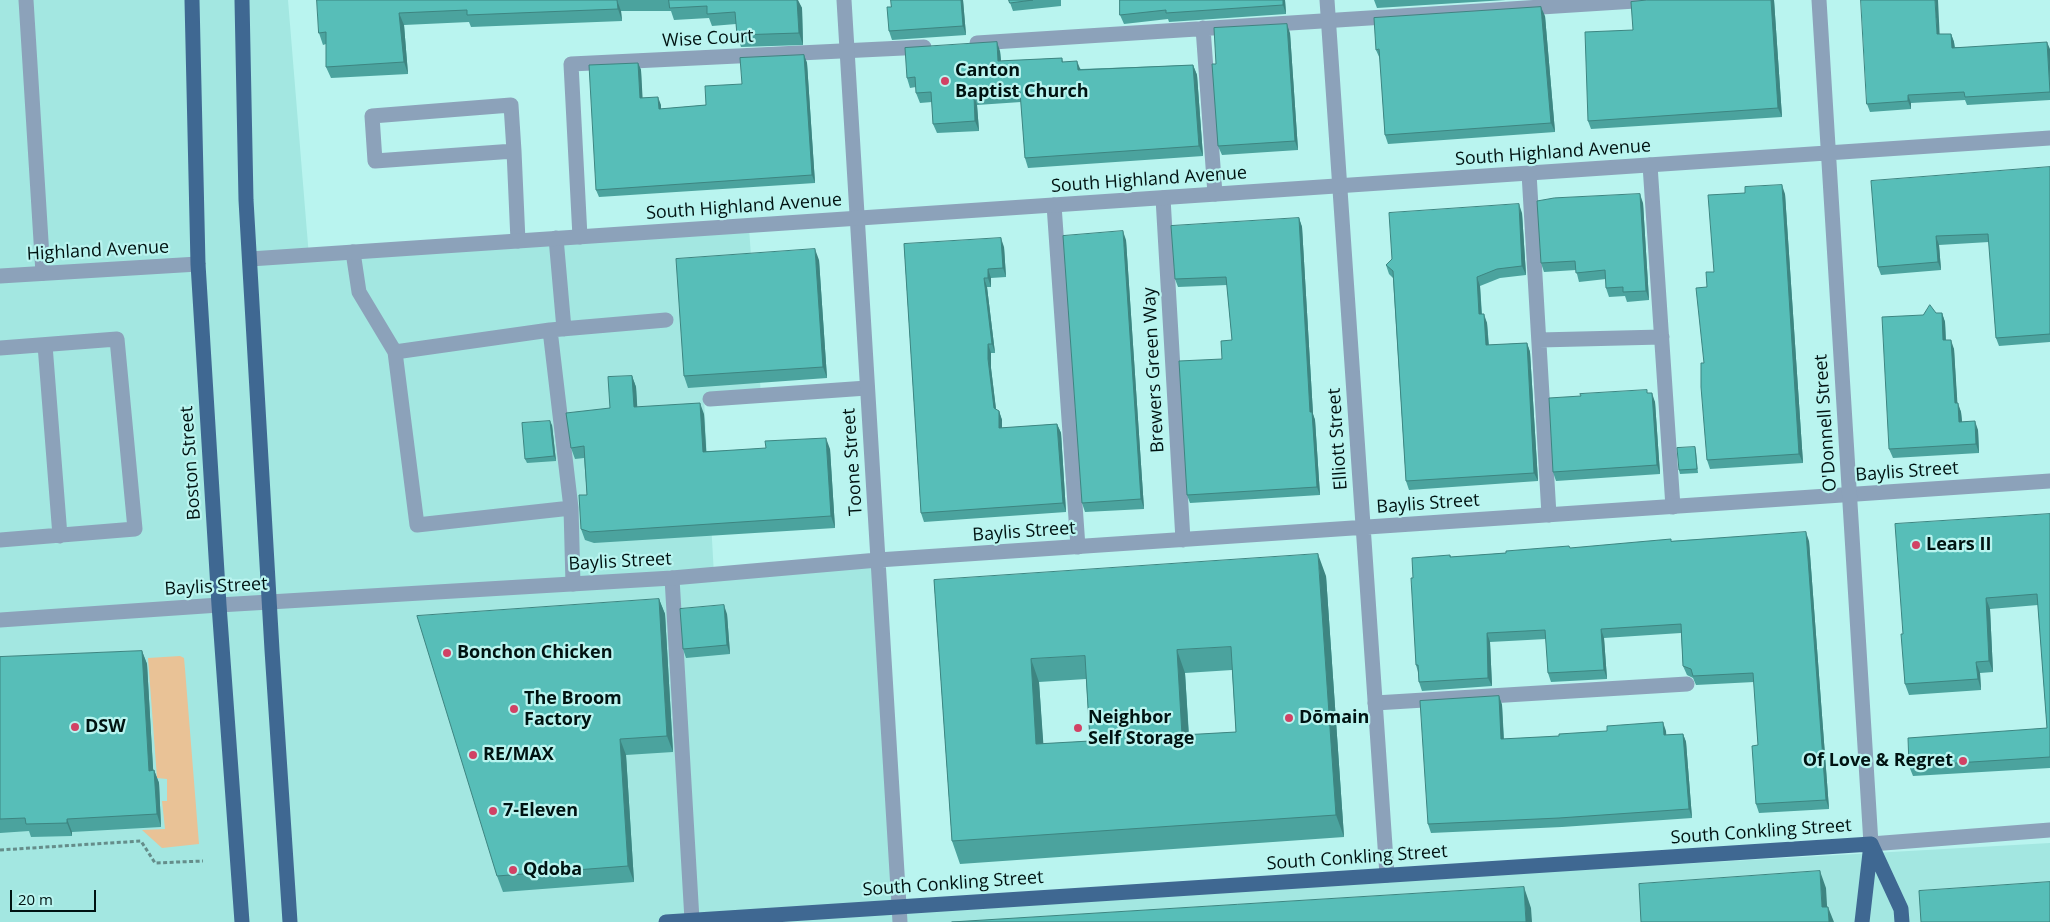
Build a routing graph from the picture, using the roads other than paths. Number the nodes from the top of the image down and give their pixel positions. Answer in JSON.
{"nodes":[{"id":1,"x":26,"y":0,"type":"edge"},
{"id":2,"x":192,"y":0,"type":"edge"},
{"id":3,"x":242,"y":0,"type":"edge"},
{"id":4,"x":844,"y":0,"type":"edge"},
{"id":5,"x":1327,"y":0,"type":"edge"},
{"id":6,"x":1651,"y":0,"type":"edge"},
{"id":7,"x":1819,"y":0,"type":"edge"},
{"id":8,"x":1328,"y":20,"type":"junction"},
{"id":9,"x":1203,"y":28,"type":"junction"},
{"id":10,"x":966,"y":44,"type":"edge"},
{"id":11,"x":936,"y":46,"type":"edge"},
{"id":12,"x":847,"y":52,"type":"junction"},
{"id":13,"x":2050,"y":138,"type":"edge"},
{"id":14,"x":514,"y":151,"type":"junction"},
{"id":15,"x":1828,"y":153,"type":"junction"},
{"id":16,"x":1650,"y":165,"type":"junction"},
{"id":17,"x":1529,"y":173,"type":"junction"},
{"id":18,"x":1340,"y":185,"type":"junction"},
{"id":19,"x":1215,"y":194,"type":"junction"},
{"id":20,"x":1163,"y":198,"type":"junction"},
{"id":21,"x":1054,"y":205,"type":"junction"},
{"id":22,"x":857,"y":218,"type":"junction"},
{"id":23,"x":580,"y":237,"type":"junction"},
{"id":24,"x":556,"y":238,"type":"junction"},
{"id":25,"x":518,"y":241,"type":"junction"},
{"id":26,"x":353,"y":252,"type":"junction"},
{"id":27,"x":250,"y":259,"type":"junction"},
{"id":28,"x":198,"y":264,"type":"junction"},
{"id":29,"x":43,"y":273,"type":"junction"},
{"id":30,"x":0,"y":276,"type":"edge"},
{"id":31,"x":666,"y":320,"type":"dead end"},
{"id":32,"x":557,"y":329,"type":"junction"},
{"id":33,"x":1662,"y":337,"type":"junction"},
{"id":34,"x":1539,"y":340,"type":"junction"},
{"id":35,"x":45,"y":345,"type":"junction"},
{"id":36,"x":0,"y":348,"type":"edge"},
{"id":37,"x":395,"y":352,"type":"junction"},
{"id":38,"x":867,"y":388,"type":"junction"},
{"id":39,"x":710,"y":399,"type":"dead end"},
{"id":40,"x":2050,"y":481,"type":"edge"},
{"id":41,"x":1849,"y":495,"type":"junction"},
{"id":42,"x":1673,"y":507,"type":"junction"},
{"id":43,"x":571,"y":508,"type":"junction"},
{"id":44,"x":1549,"y":515,"type":"junction"},
{"id":45,"x":1363,"y":528,"type":"junction"},
{"id":46,"x":60,"y":536,"type":"junction"},
{"id":47,"x":0,"y":540,"type":"edge"},
{"id":48,"x":1183,"y":540,"type":"junction"},
{"id":49,"x":1078,"y":547,"type":"junction"},
{"id":50,"x":878,"y":560,"type":"junction"},
{"id":51,"x":672,"y":578,"type":"junction"},
{"id":52,"x":573,"y":584,"type":"junction"},
{"id":53,"x":269,"y":603,"type":"junction"},
{"id":54,"x":219,"y":605,"type":"junction"},
{"id":55,"x":0,"y":620,"type":"edge"},
{"id":56,"x":1687,"y":684,"type":"dead end"},
{"id":57,"x":1375,"y":704,"type":"junction"},
{"id":58,"x":2050,"y":830,"type":"edge"},
{"id":59,"x":1871,"y":844,"type":"junction"},
{"id":60,"x":1387,"y":875,"type":"junction"},
{"id":61,"x":899,"y":907,"type":"junction"},
{"id":62,"x":692,"y":920,"type":"junction"},
{"id":63,"x":242,"y":922,"type":"edge"},
{"id":64,"x":290,"y":922,"type":"edge"},
{"id":65,"x":666,"y":922,"type":"edge"},
{"id":66,"x":900,"y":922,"type":"edge"},
{"id":67,"x":1862,"y":922,"type":"edge"},
{"id":68,"x":1902,"y":922,"type":"edge"}],
"edges":[{"from":1,"to":29,"type":"street"},
{"from":2,"to":28,"type":"main road","name":"Boston Street"},
{"from":3,"to":27,"type":"main road"},
{"from":4,"to":12,"type":"street","name":"Toone Street"},
{"from":5,"to":8,"type":"street","name":"Elliott Street"},
{"from":6,"to":8,"type":"street"},
{"from":7,"to":15,"type":"street","name":"O'Donnell Street"},
{"from":8,"to":9,"type":"street"},
{"from":8,"to":18,"type":"street","name":"Elliott Street"},
{"from":9,"to":10,"type":"street"},
{"from":9,"to":19,"type":"street"},
{"from":11,"to":12,"type":"street","name":"Wise Court"},
{"from":12,"to":22,"type":"street","name":"Toone Street"},
{"from":12,"to":23,"type":"street","name":"Wise Court"},
{"from":13,"to":15,"type":"street","name":"South Highland Avenue"},
{"from":14,"to":14,"type":"street"},
{"from":14,"to":25,"type":"street"},
{"from":15,"to":16,"type":"street","name":"South Highland Avenue"},
{"from":15,"to":41,"type":"street","name":"O'Donnell Street"},
{"from":16,"to":17,"type":"street","name":"South Highland Avenue"},
{"from":16,"to":33,"type":"street"},
{"from":17,"to":18,"type":"street","name":"South Highland Avenue"},
{"from":17,"to":34,"type":"street"},
{"from":18,"to":19,"type":"street","name":"South Highland Avenue"},
{"from":18,"to":45,"type":"street","name":"Elliott Street"},
{"from":19,"to":20,"type":"street","name":"South Highland Avenue"},
{"from":20,"to":21,"type":"street","name":"South Highland Avenue"},
{"from":20,"to":48,"type":"street","name":"Brewers Green Way"},
{"from":21,"to":22,"type":"street","name":"South Highland Avenue"},
{"from":21,"to":49,"type":"street"},
{"from":22,"to":23,"type":"street","name":"South Highland Avenue"},
{"from":22,"to":38,"type":"street","name":"Toone Street"},
{"from":23,"to":24,"type":"street","name":"South Highland Avenue"},
{"from":24,"to":25,"type":"street","name":"South Highland Avenue"},
{"from":24,"to":32,"type":"street"},
{"from":25,"to":26,"type":"street","name":"South Highland Avenue"},
{"from":26,"to":27,"type":"street","name":"South Highland Avenue"},
{"from":26,"to":37,"type":"street"},
{"from":27,"to":53,"type":"main road"},
{"from":28,"to":29,"type":"street","name":"Highland Avenue"},
{"from":28,"to":54,"type":"main road","name":"Boston Street"},
{"from":29,"to":30,"type":"street","name":"Highland Avenue"},
{"from":31,"to":32,"type":"street"},
{"from":32,"to":37,"type":"street"},
{"from":32,"to":43,"type":"street"},
{"from":33,"to":34,"type":"street"},
{"from":33,"to":42,"type":"street"},
{"from":34,"to":44,"type":"street"},
{"from":35,"to":36,"type":"street"},
{"from":35,"to":46,"type":"street"},
{"from":35,"to":46,"type":"street"},
{"from":37,"to":43,"type":"street"},
{"from":38,"to":39,"type":"street"},
{"from":38,"to":50,"type":"street","name":"Toone Street"},
{"from":40,"to":41,"type":"street","name":"Baylis Street"},
{"from":41,"to":42,"type":"street","name":"Baylis Street"},
{"from":41,"to":59,"type":"street","name":"O'Donnell Street"},
{"from":42,"to":44,"type":"street","name":"Baylis Street"},
{"from":43,"to":52,"type":"street"},
{"from":44,"to":45,"type":"street","name":"Baylis Street"},
{"from":45,"to":48,"type":"street","name":"Baylis Street"},
{"from":45,"to":57,"type":"street","name":"Elliott Street"},
{"from":46,"to":47,"type":"street"},
{"from":48,"to":49,"type":"street","name":"Baylis Street"},
{"from":49,"to":50,"type":"street","name":"Baylis Street"},
{"from":50,"to":51,"type":"street","name":"Baylis Street"},
{"from":50,"to":61,"type":"street","name":"Toone Street"},
{"from":51,"to":52,"type":"street","name":"Baylis Street"},
{"from":51,"to":62,"type":"street"},
{"from":52,"to":53,"type":"street","name":"Baylis Street"},
{"from":53,"to":54,"type":"street","name":"Baylis Street"},
{"from":53,"to":64,"type":"main road"},
{"from":54,"to":55,"type":"street","name":"Baylis Street"},
{"from":54,"to":63,"type":"main road","name":"Boston Street"},
{"from":56,"to":57,"type":"street"},
{"from":57,"to":60,"type":"street","name":"Elliott Street"},
{"from":58,"to":59,"type":"street","name":"South Conkling Street"},
{"from":59,"to":60,"type":"main road","name":"South Conkling Street"},
{"from":59,"to":67,"type":"main road","name":"O'Donnell Street"},
{"from":59,"to":68,"type":"main road","name":"O'Donnell Street"},
{"from":60,"to":61,"type":"main road","name":"South Conkling Street"},
{"from":61,"to":62,"type":"main road","name":"South Conkling Street"},
{"from":61,"to":66,"type":"street","name":"Toone Street"},
{"from":62,"to":65,"type":"main road","name":"South Conkling Street"}]}
